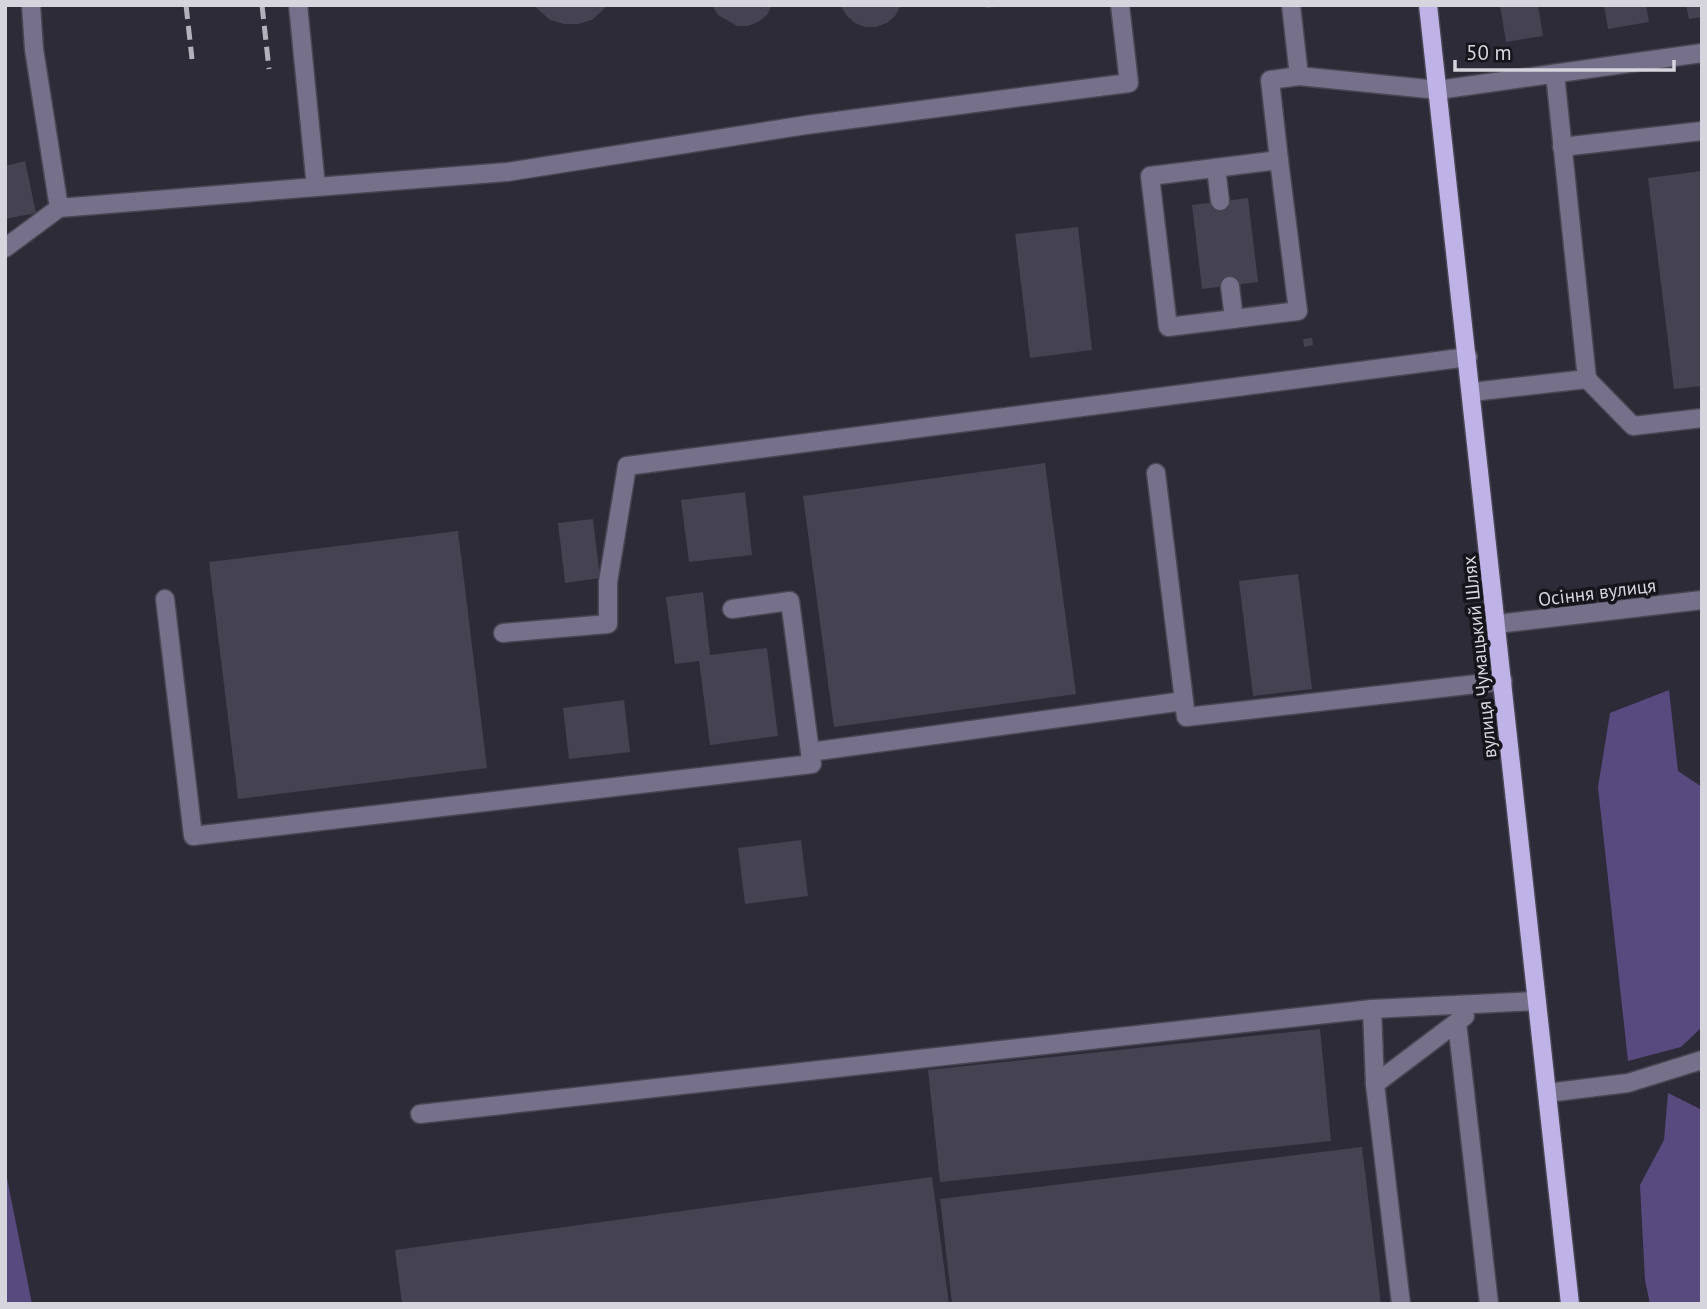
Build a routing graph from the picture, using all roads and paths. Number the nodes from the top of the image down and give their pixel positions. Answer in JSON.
{"nodes":[{"id":1,"x":31,"y":5,"type":"edge"},
{"id":2,"x":298,"y":5,"type":"edge"},
{"id":3,"x":1120,"y":5,"type":"edge"},
{"id":4,"x":1291,"y":5,"type":"edge"},
{"id":5,"x":1428,"y":5,"type":"edge"},
{"id":6,"x":1702,"y":53,"type":"edge"},
{"id":7,"x":1555,"y":74,"type":"junction"},
{"id":8,"x":1299,"y":76,"type":"junction"},
{"id":9,"x":1438,"y":90,"type":"junction"},
{"id":10,"x":1702,"y":131,"type":"edge"},
{"id":11,"x":1562,"y":147,"type":"junction"},
{"id":12,"x":1279,"y":160,"type":"junction"},
{"id":13,"x":1216,"y":168,"type":"junction"},
{"id":14,"x":316,"y":187,"type":"junction"},
{"id":15,"x":1220,"y":201,"type":"dead end"},
{"id":16,"x":59,"y":208,"type":"junction"},
{"id":17,"x":5,"y":248,"type":"edge"},
{"id":18,"x":1230,"y":286,"type":"dead end"},
{"id":19,"x":1234,"y":319,"type":"junction"},
{"id":20,"x":1468,"y":357,"type":"junction"},
{"id":21,"x":1587,"y":379,"type":"junction"},
{"id":22,"x":1472,"y":392,"type":"junction"},
{"id":23,"x":1702,"y":418,"type":"edge"},
{"id":24,"x":1156,"y":473,"type":"dead end"},
{"id":25,"x":165,"y":599,"type":"dead end"},
{"id":26,"x":1702,"y":600,"type":"edge"},
{"id":27,"x":732,"y":609,"type":"dead end"},
{"id":28,"x":1497,"y":624,"type":"junction"},
{"id":29,"x":503,"y":633,"type":"dead end"},
{"id":30,"x":1503,"y":681,"type":"junction"},
{"id":31,"x":1184,"y":701,"type":"junction"},
{"id":32,"x":810,"y":752,"type":"junction"},
{"id":33,"x":1537,"y":1001,"type":"junction"},
{"id":34,"x":1480,"y":1004,"type":"junction"},
{"id":35,"x":1372,"y":1009,"type":"junction"},
{"id":36,"x":1457,"y":1022,"type":"junction"},
{"id":37,"x":1702,"y":1060,"type":"edge"},
{"id":38,"x":1375,"y":1084,"type":"junction"},
{"id":39,"x":1547,"y":1093,"type":"junction"},
{"id":40,"x":419,"y":1114,"type":"dead end"},
{"id":41,"x":1401,"y":1304,"type":"edge"},
{"id":42,"x":1489,"y":1304,"type":"edge"},
{"id":43,"x":1570,"y":1304,"type":"edge"}],
"edges":[{"from":1,"to":16,"type":"street"},
{"from":2,"to":14,"type":"street"},
{"from":3,"to":14,"type":"street"},
{"from":4,"to":8,"type":"street"},
{"from":5,"to":9,"type":"main road","name":"вулиця Чумацький Шлях"},
{"from":6,"to":7,"type":"street"},
{"from":7,"to":9,"type":"street"},
{"from":7,"to":11,"type":"street"},
{"from":8,"to":9,"type":"street"},
{"from":8,"to":12,"type":"street"},
{"from":9,"to":20,"type":"main road","name":"вулиця Чумацький Шлях"},
{"from":10,"to":11,"type":"street"},
{"from":11,"to":21,"type":"street"},
{"from":12,"to":13,"type":"street"},
{"from":12,"to":19,"type":"street"},
{"from":13,"to":15,"type":"street"},
{"from":13,"to":19,"type":"street"},
{"from":14,"to":16,"type":"street"},
{"from":16,"to":17,"type":"street"},
{"from":18,"to":19,"type":"street"},
{"from":20,"to":22,"type":"main road","name":"вулиця Чумацький Шлях"},
{"from":20,"to":29,"type":"street"},
{"from":21,"to":22,"type":"street"},
{"from":21,"to":23,"type":"street"},
{"from":22,"to":28,"type":"main road","name":"вулиця Чумацький Шлях"},
{"from":24,"to":31,"type":"street"},
{"from":25,"to":32,"type":"street"},
{"from":26,"to":28,"type":"street","name":"Осіння вулиця"},
{"from":27,"to":32,"type":"street"},
{"from":28,"to":30,"type":"main road","name":"вулиця Чумацький Шлях"},
{"from":30,"to":31,"type":"street"},
{"from":30,"to":33,"type":"main road","name":"вулиця Чумацький Шлях"},
{"from":31,"to":32,"type":"street"},
{"from":33,"to":34,"type":"street"},
{"from":33,"to":39,"type":"main road","name":"вулиця Чумацький Шлях"},
{"from":34,"to":35,"type":"street"},
{"from":34,"to":36,"type":"street"},
{"from":35,"to":38,"type":"street"},
{"from":35,"to":40,"type":"street"},
{"from":36,"to":38,"type":"street"},
{"from":36,"to":42,"type":"street"},
{"from":37,"to":39,"type":"street"},
{"from":38,"to":41,"type":"street"},
{"from":39,"to":43,"type":"main road","name":"вулиця Чумацький Шлях"}]}
